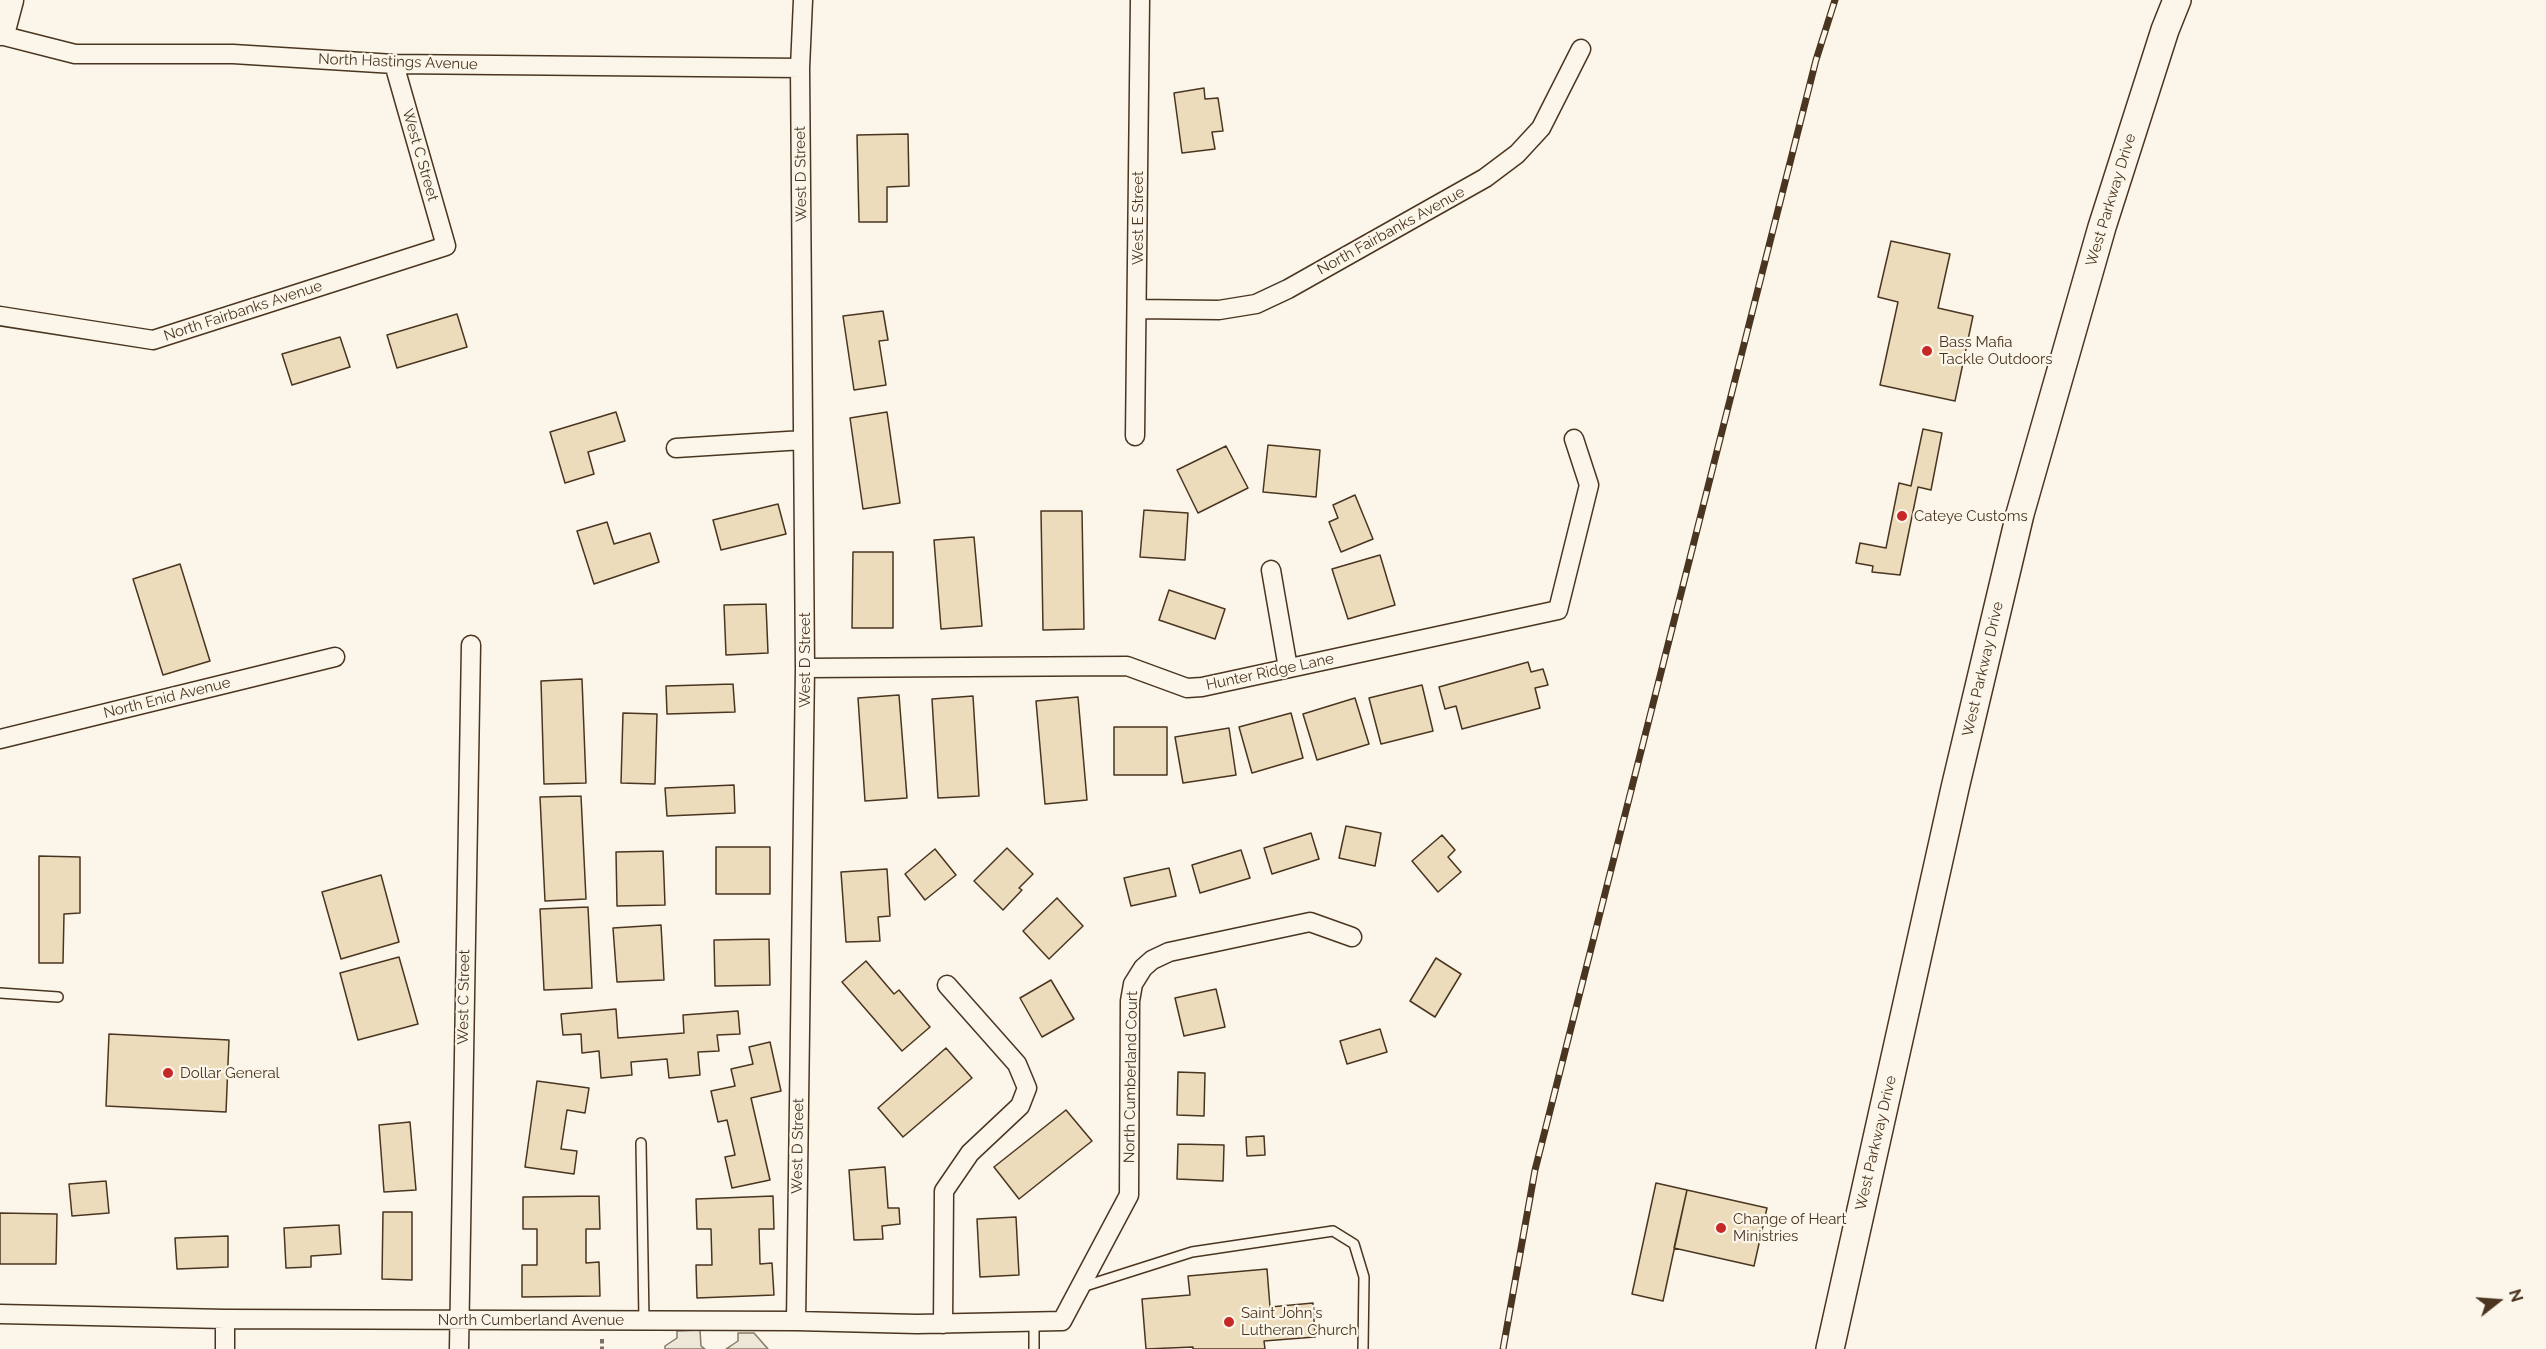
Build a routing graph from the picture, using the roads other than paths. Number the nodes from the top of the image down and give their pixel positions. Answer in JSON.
{"nodes":[{"id":1,"x":8,"y":0,"type":"edge"},
{"id":2,"x":803,"y":0,"type":"edge"},
{"id":3,"x":1140,"y":0,"type":"edge"},
{"id":4,"x":2177,"y":0,"type":"edge"},
{"id":5,"x":0,"y":32,"type":"edge"},
{"id":6,"x":1581,"y":49,"type":"dead end"},
{"id":7,"x":394,"y":64,"type":"junction"},
{"id":8,"x":800,"y":68,"type":"junction"},
{"id":9,"x":446,"y":246,"type":"joint"},
{"id":10,"x":1137,"y":309,"type":"junction"},
{"id":11,"x":0,"y":316,"type":"edge"},
{"id":12,"x":1135,"y":436,"type":"dead end"},
{"id":13,"x":1574,"y":439,"type":"dead end"},
{"id":14,"x":803,"y":440,"type":"junction"},
{"id":15,"x":676,"y":448,"type":"dead end"},
{"id":16,"x":1271,"y":570,"type":"dead end"},
{"id":17,"x":471,"y":645,"type":"dead end"},
{"id":18,"x":335,"y":657,"type":"dead end"},
{"id":19,"x":805,"y":668,"type":"junction"},
{"id":20,"x":1288,"y":668,"type":"junction"},
{"id":21,"x":0,"y":739,"type":"edge"},
{"id":22,"x":1352,"y":937,"type":"dead end"},
{"id":23,"x":947,"y":985,"type":"dead end"},
{"id":24,"x":0,"y":993,"type":"edge"},
{"id":25,"x":58,"y":997,"type":"dead end"},
{"id":26,"x":641,"y":1143,"type":"dead end"},
{"id":27,"x":1080,"y":1288,"type":"junction"},
{"id":28,"x":0,"y":1314,"type":"edge"},
{"id":29,"x":225,"y":1319,"type":"junction"},
{"id":30,"x":459,"y":1320,"type":"junction"},
{"id":31,"x":644,"y":1320,"type":"junction"},
{"id":32,"x":796,"y":1321,"type":"junction"},
{"id":33,"x":1062,"y":1321,"type":"joint"},
{"id":34,"x":1034,"y":1322,"type":"junction"},
{"id":35,"x":944,"y":1324,"type":"junction"},
{"id":36,"x":225,"y":1349,"type":"edge"},
{"id":37,"x":459,"y":1349,"type":"edge"},
{"id":38,"x":1034,"y":1349,"type":"edge"},
{"id":39,"x":1363,"y":1349,"type":"edge"},
{"id":40,"x":1830,"y":1349,"type":"edge"}],
"edges":[{"from":1,"to":5,"type":"main road"},
{"from":2,"to":8,"type":"street","name":"West D Street"},
{"from":3,"to":10,"type":"street","name":"West E Street"},
{"from":4,"to":40,"type":"main road","name":"West Parkway Drive"},
{"from":5,"to":7,"type":"street","name":"North Hastings Avenue"},
{"from":6,"to":10,"type":"street","name":"North Fairbanks Avenue"},
{"from":7,"to":8,"type":"street","name":"North Hastings Avenue"},
{"from":7,"to":9,"type":"street","name":"West C Street"},
{"from":8,"to":14,"type":"street","name":"West D Street"},
{"from":9,"to":11,"type":"street","name":"North Fairbanks Avenue"},
{"from":10,"to":12,"type":"street","name":"West E Street"},
{"from":13,"to":20,"type":"street","name":"Hunter Ridge Lane"},
{"from":14,"to":15,"type":"street"},
{"from":14,"to":19,"type":"street","name":"West D Street"},
{"from":16,"to":20,"type":"street"},
{"from":17,"to":30,"type":"street","name":"West C Street"},
{"from":18,"to":21,"type":"street","name":"North Enid Avenue"},
{"from":19,"to":20,"type":"street","name":"Hunter Ridge Lane"},
{"from":19,"to":32,"type":"street","name":"West D Street"},
{"from":22,"to":27,"type":"street","name":"North Cumberland Court"},
{"from":23,"to":35,"type":"street"},
{"from":24,"to":25,"type":"lane"},
{"from":26,"to":31,"type":"lane"},
{"from":27,"to":33,"type":"street","name":"North Cumberland Court"},
{"from":27,"to":39,"type":"lane"},
{"from":28,"to":29,"type":"street","name":"North Cumberland Avenue"},
{"from":29,"to":30,"type":"street","name":"North Cumberland Avenue"},
{"from":29,"to":36,"type":"street"},
{"from":30,"to":31,"type":"street","name":"North Cumberland Avenue"},
{"from":30,"to":37,"type":"street","name":"West C Street"},
{"from":31,"to":32,"type":"street","name":"North Cumberland Avenue"},
{"from":32,"to":35,"type":"street","name":"North Cumberland Avenue"},
{"from":33,"to":34,"type":"street","name":"North Cumberland Avenue"},
{"from":34,"to":35,"type":"street","name":"North Cumberland Avenue"},
{"from":34,"to":38,"type":"lane"}]}
